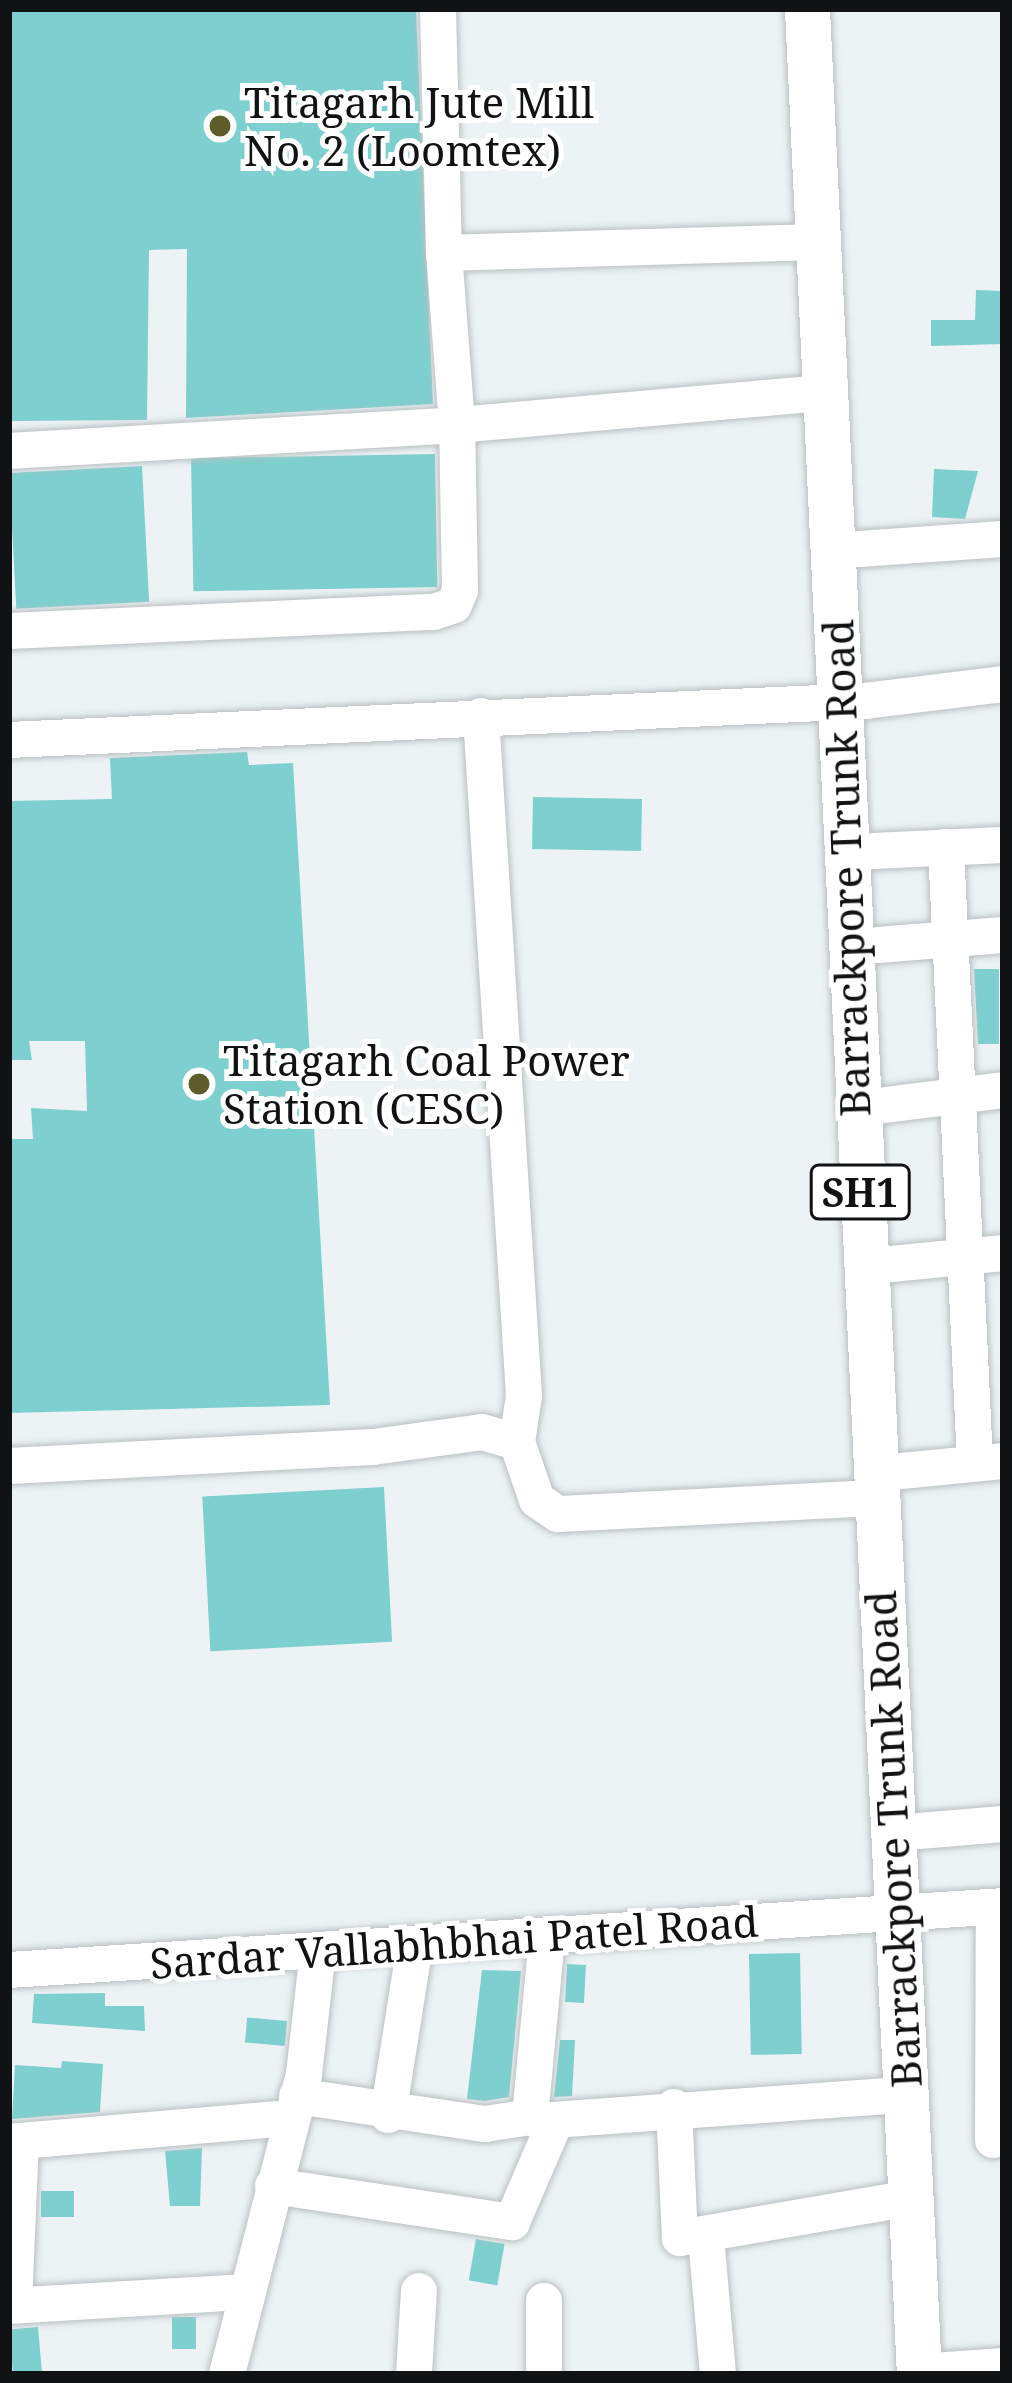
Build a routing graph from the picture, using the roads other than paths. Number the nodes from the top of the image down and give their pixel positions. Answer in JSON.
{"nodes":[{"id":1,"x":438,"y":9,"type":"edge"},
{"id":2,"x":807,"y":9,"type":"edge"},
{"id":3,"x":833,"y":9,"type":"edge"},
{"id":4,"x":816,"y":242,"type":"junction"},
{"id":5,"x":444,"y":253,"type":"junction"},
{"id":6,"x":825,"y":392,"type":"junction"},
{"id":7,"x":458,"y":425,"type":"junction"},
{"id":8,"x":9,"y":451,"type":"edge"},
{"id":9,"x":1003,"y":538,"type":"edge"},
{"id":10,"x":859,"y":550,"type":"junction"},
{"id":11,"x":9,"y":631,"type":"edge"},
{"id":12,"x":1003,"y":684,"type":"edge"},
{"id":13,"x":852,"y":701,"type":"junction"},
{"id":14,"x":481,"y":716,"type":"junction"},
{"id":15,"x":9,"y":740,"type":"edge"},
{"id":16,"x":1003,"y":844,"type":"edge"},
{"id":17,"x":946,"y":847,"type":"junction"},
{"id":18,"x":873,"y":851,"type":"junction"},
{"id":19,"x":1003,"y":935,"type":"edge"},
{"id":20,"x":950,"y":940,"type":"junction"},
{"id":21,"x":878,"y":945,"type":"junction"},
{"id":22,"x":1003,"y":1090,"type":"edge"},
{"id":23,"x":952,"y":1096,"type":"junction"},
{"id":24,"x":885,"y":1105,"type":"junction"},
{"id":25,"x":1003,"y":1253,"type":"edge"},
{"id":26,"x":961,"y":1258,"type":"junction"},
{"id":27,"x":891,"y":1264,"type":"junction"},
{"id":28,"x":517,"y":1442,"type":"junction"},
{"id":29,"x":989,"y":1462,"type":"edge"},
{"id":30,"x":9,"y":1466,"type":"edge"},
{"id":31,"x":888,"y":1484,"type":"junction"},
{"id":32,"x":1003,"y":1824,"type":"edge"},
{"id":33,"x":920,"y":1831,"type":"junction"},
{"id":34,"x":999,"y":1907,"type":"edge"},
{"id":35,"x":910,"y":1912,"type":"junction"},
{"id":36,"x":548,"y":1937,"type":"junction"},
{"id":37,"x":415,"y":1945,"type":"junction"},
{"id":38,"x":318,"y":1951,"type":"junction"},
{"id":39,"x":9,"y":1970,"type":"edge"},
{"id":40,"x":905,"y":2095,"type":"junction"},
{"id":41,"x":293,"y":2107,"type":"junction"},
{"id":42,"x":674,"y":2107,"type":"junction"},
{"id":43,"x":388,"y":2115,"type":"junction"},
{"id":44,"x":543,"y":2119,"type":"junction"},
{"id":45,"x":993,"y":2140,"type":"dead end"},
{"id":46,"x":15,"y":2142,"type":"edge"},
{"id":47,"x":273,"y":2186,"type":"junction"},
{"id":48,"x":911,"y":2198,"type":"junction"},
{"id":49,"x":706,"y":2236,"type":"junction"},
{"id":50,"x":418,"y":2291,"type":"dead end"},
{"id":51,"x":246,"y":2292,"type":"junction"},
{"id":52,"x":544,"y":2300,"type":"dead end"},
{"id":53,"x":11,"y":2305,"type":"edge"},
{"id":54,"x":1003,"y":2366,"type":"edge"},
{"id":55,"x":932,"y":2372,"type":"edge"},
{"id":56,"x":226,"y":2374,"type":"edge"},
{"id":57,"x":414,"y":2374,"type":"edge"},
{"id":58,"x":544,"y":2374,"type":"edge"},
{"id":59,"x":718,"y":2374,"type":"edge"}],
"edges":[{"from":1,"to":5,"type":"street"},
{"from":2,"to":4,"type":"main road","name":"Barrackpore Trunk Road","number":"SH1"},
{"from":3,"to":10,"type":"main road","name":"Barrackpore Trunk Road","number":"SH1"},
{"from":4,"to":5,"type":"street"},
{"from":4,"to":6,"type":"main road","name":"Barrackpore Trunk Road","number":"SH1"},
{"from":5,"to":7,"type":"street"},
{"from":6,"to":7,"type":"street"},
{"from":6,"to":13,"type":"main road","name":"Barrackpore Trunk Road","number":"SH1"},
{"from":7,"to":8,"type":"street"},
{"from":7,"to":11,"type":"street"},
{"from":9,"to":10,"type":"street"},
{"from":10,"to":13,"type":"main road","name":"Barrackpore Trunk Road","number":"SH1"},
{"from":12,"to":13,"type":"street"},
{"from":13,"to":14,"type":"street"},
{"from":13,"to":18,"type":"main road","name":"Barrackpore Trunk Road","number":"SH1"},
{"from":13,"to":31,"type":"main road","name":"Barrackpore Trunk Road","number":"SH1"},
{"from":14,"to":15,"type":"street"},
{"from":14,"to":28,"type":"street"},
{"from":16,"to":17,"type":"street"},
{"from":17,"to":18,"type":"street"},
{"from":17,"to":20,"type":"street"},
{"from":18,"to":21,"type":"main road","name":"Barrackpore Trunk Road","number":"SH1"},
{"from":19,"to":20,"type":"street"},
{"from":20,"to":21,"type":"street"},
{"from":20,"to":23,"type":"street"},
{"from":21,"to":24,"type":"main road","name":"Barrackpore Trunk Road","number":"SH1"},
{"from":22,"to":23,"type":"street"},
{"from":23,"to":24,"type":"street"},
{"from":23,"to":26,"type":"street"},
{"from":24,"to":27,"type":"main road","name":"Barrackpore Trunk Road","number":"SH1"},
{"from":25,"to":26,"type":"street"},
{"from":26,"to":27,"type":"street"},
{"from":26,"to":29,"type":"street"},
{"from":27,"to":31,"type":"main road","name":"Barrackpore Trunk Road","number":"SH1"},
{"from":28,"to":30,"type":"street"},
{"from":28,"to":31,"type":"street"},
{"from":29,"to":31,"type":"street"},
{"from":31,"to":33,"type":"main road","name":"Barrackpore Trunk Road","number":"SH1"},
{"from":31,"to":35,"type":"main road","name":"Barrackpore Trunk Road","number":"SH1"},
{"from":32,"to":33,"type":"street"},
{"from":33,"to":35,"type":"main road","name":"Barrackpore Trunk Road","number":"SH1"},
{"from":34,"to":35,"type":"street","name":"Sardar Vallabhbhai Patel Road"},
{"from":34,"to":45,"type":"street"},
{"from":35,"to":36,"type":"street","name":"Sardar Vallabhbhai Patel Road"},
{"from":35,"to":40,"type":"main road","name":"Barrackpore Trunk Road","number":"SH1"},
{"from":35,"to":55,"type":"main road","name":"Barrackpore Trunk Road","number":"SH1"},
{"from":36,"to":37,"type":"street","name":"Sardar Vallabhbhai Patel Road"},
{"from":36,"to":44,"type":"street"},
{"from":37,"to":38,"type":"street","name":"Sardar Vallabhbhai Patel Road"},
{"from":37,"to":43,"type":"street"},
{"from":38,"to":39,"type":"street","name":"Sardar Vallabhbhai Patel Road"},
{"from":38,"to":41,"type":"street"},
{"from":40,"to":42,"type":"street"},
{"from":40,"to":48,"type":"main road","name":"Barrackpore Trunk Road","number":"SH1"},
{"from":41,"to":43,"type":"street"},
{"from":41,"to":46,"type":"street"},
{"from":41,"to":47,"type":"street"},
{"from":42,"to":44,"type":"street"},
{"from":42,"to":49,"type":"street"},
{"from":43,"to":44,"type":"street"},
{"from":44,"to":47,"type":"street"},
{"from":46,"to":53,"type":"street"},
{"from":47,"to":51,"type":"street"},
{"from":48,"to":49,"type":"street"},
{"from":48,"to":55,"type":"main road","name":"Barrackpore Trunk Road","number":"SH1"},
{"from":49,"to":59,"type":"street"},
{"from":50,"to":57,"type":"street"},
{"from":51,"to":53,"type":"street"},
{"from":51,"to":56,"type":"street"},
{"from":52,"to":58,"type":"street"},
{"from":54,"to":55,"type":"street"}]}
